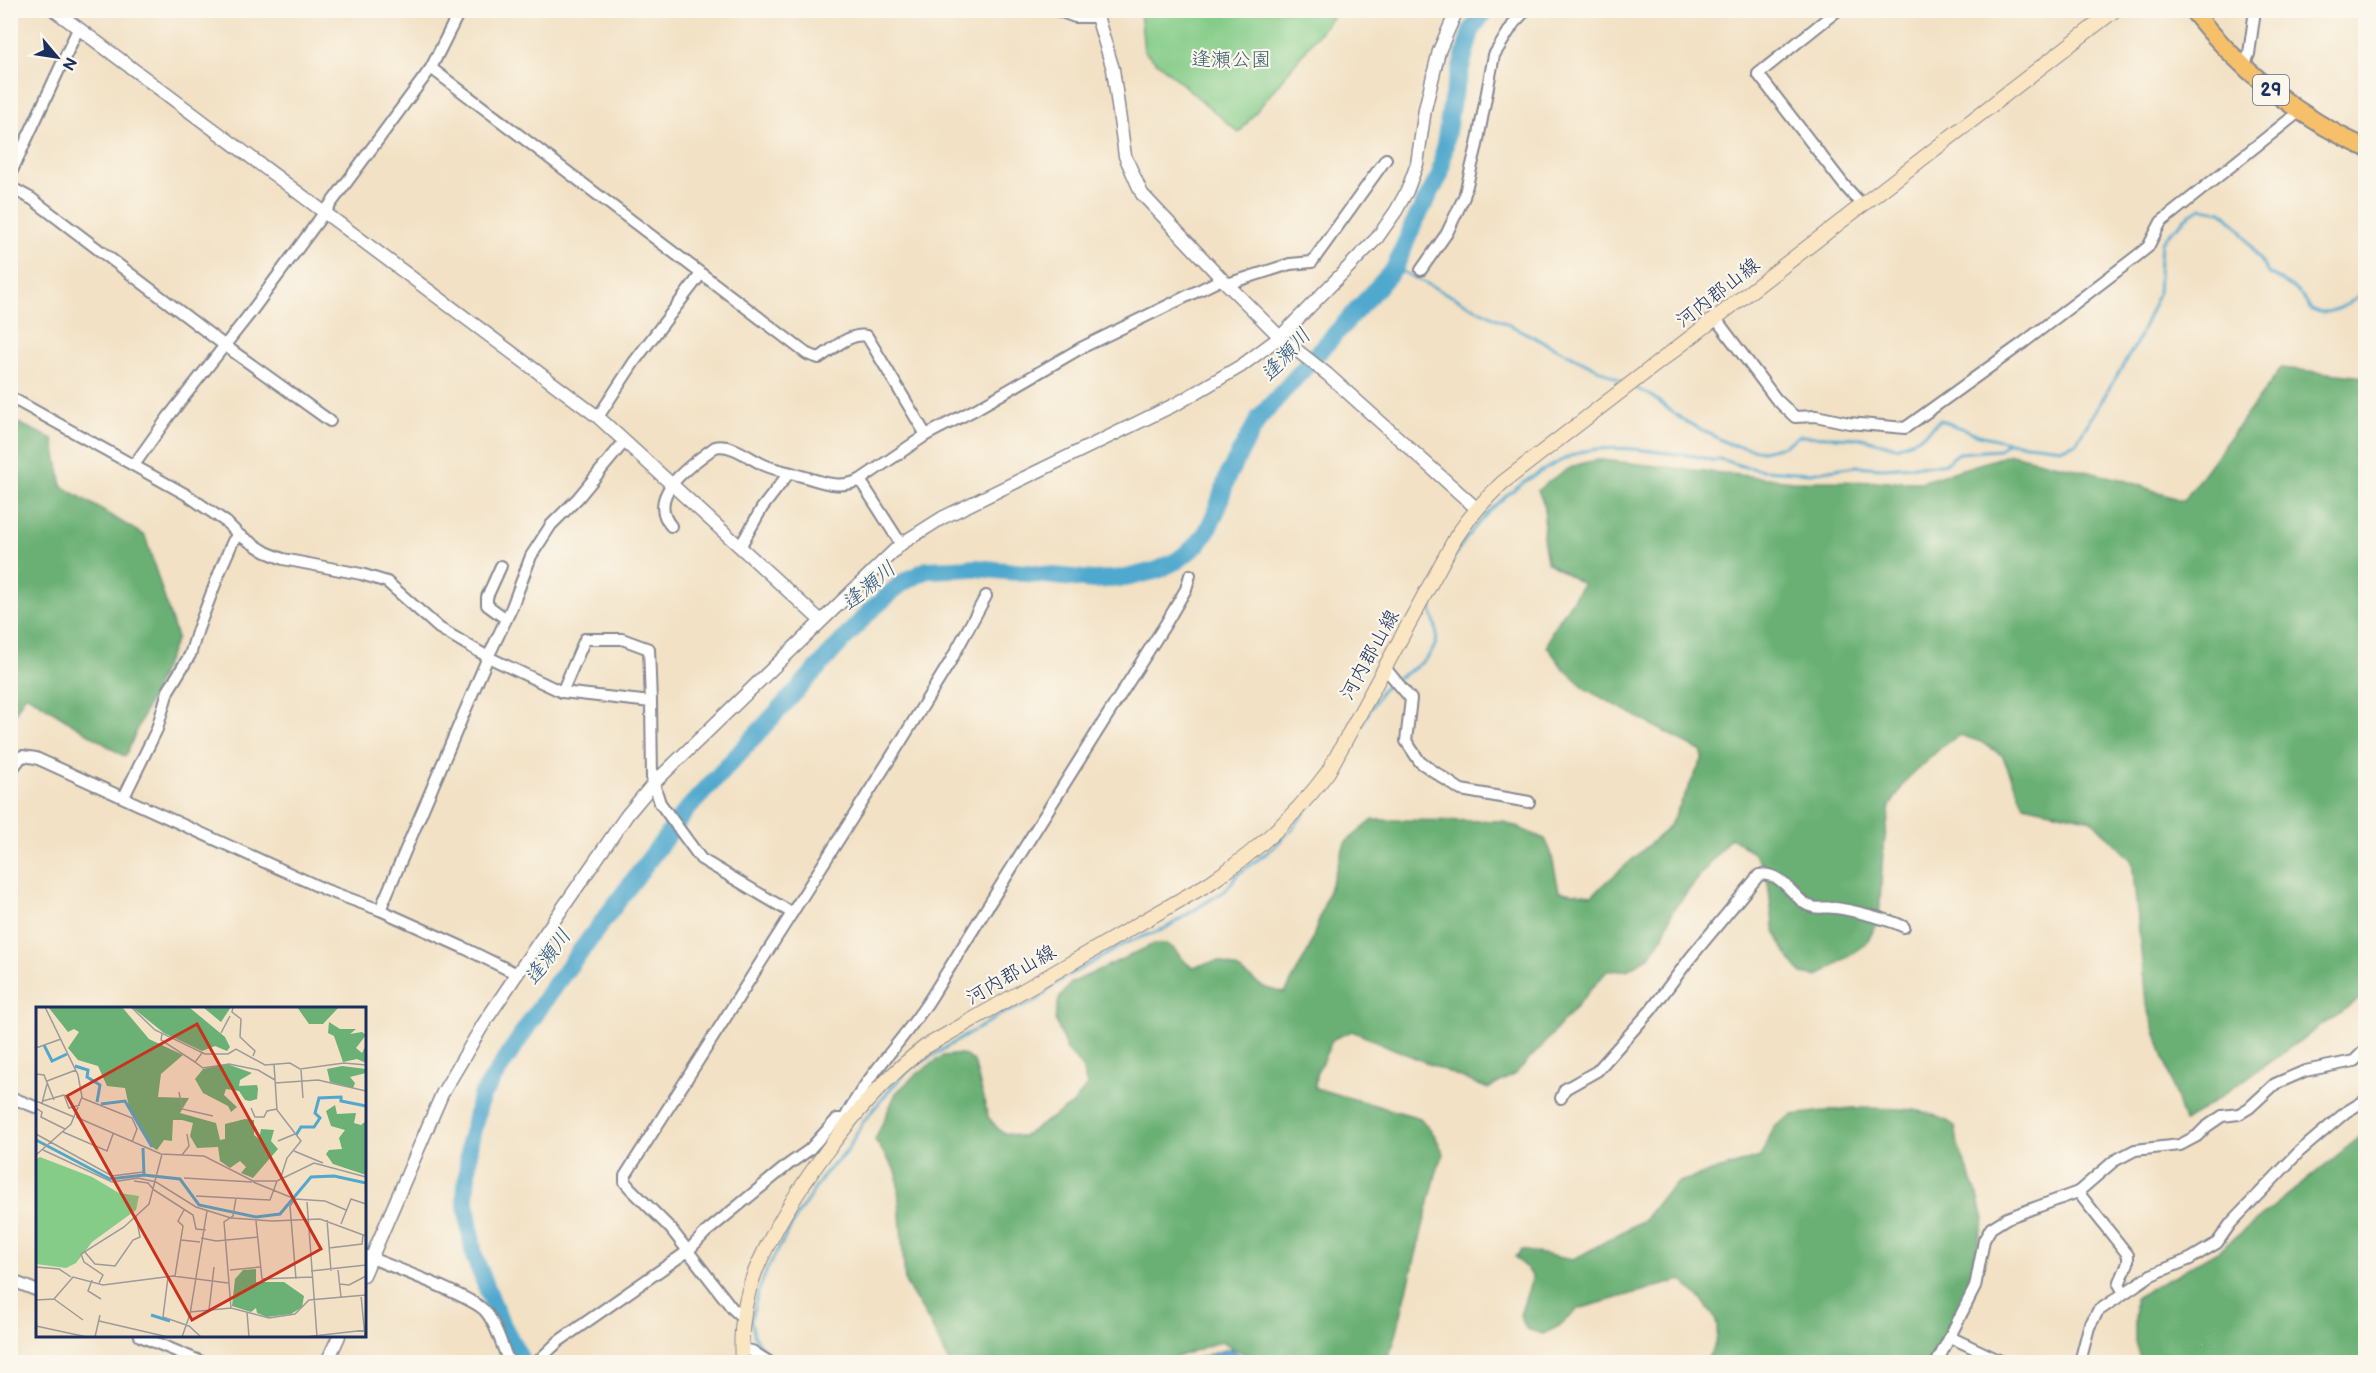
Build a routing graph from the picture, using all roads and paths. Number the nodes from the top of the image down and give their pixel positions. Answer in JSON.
{"nodes":[{"id":1,"x":54,"y":10,"type":"edge"},
{"id":2,"x":460,"y":10,"type":"edge"},
{"id":3,"x":1056,"y":10,"type":"edge"},
{"id":4,"x":1457,"y":10,"type":"edge"},
{"id":5,"x":1526,"y":10,"type":"edge"},
{"id":6,"x":1838,"y":10,"type":"edge"},
{"id":7,"x":2115,"y":10,"type":"edge"},
{"id":8,"x":2192,"y":10,"type":"edge"},
{"id":9,"x":2255,"y":10,"type":"edge"},
{"id":10,"x":1096,"y":14,"type":"edge"},
{"id":11,"x":78,"y":29,"type":"junction"},
{"id":12,"x":2244,"y":66,"type":"junction"},
{"id":13,"x":431,"y":69,"type":"junction"},
{"id":14,"x":2300,"y":111,"type":"junction"},
{"id":15,"x":2366,"y":148,"type":"edge"},
{"id":16,"x":1386,"y":159,"type":"dead end"},
{"id":17,"x":10,"y":175,"type":"edge"},
{"id":18,"x":10,"y":187,"type":"edge"},
{"id":19,"x":1863,"y":206,"type":"junction"},
{"id":20,"x":323,"y":212,"type":"junction"},
{"id":21,"x":1421,"y":270,"type":"dead end"},
{"id":22,"x":701,"y":274,"type":"junction"},
{"id":23,"x":1224,"y":282,"type":"junction"},
{"id":24,"x":1716,"y":319,"type":"junction"},
{"id":25,"x":1283,"y":339,"type":"junction"},
{"id":26,"x":224,"y":345,"type":"junction"},
{"id":27,"x":10,"y":397,"type":"edge"},
{"id":28,"x":598,"y":417,"type":"junction"},
{"id":29,"x":330,"y":421,"type":"dead end"},
{"id":30,"x":926,"y":435,"type":"junction"},
{"id":31,"x":624,"y":442,"type":"junction"},
{"id":32,"x":134,"y":465,"type":"junction"},
{"id":33,"x":789,"y":473,"type":"junction"},
{"id":34,"x":860,"y":480,"type":"junction"},
{"id":35,"x":671,"y":485,"type":"junction"},
{"id":36,"x":1476,"y":508,"type":"junction"},
{"id":37,"x":671,"y":526,"type":"dead end"},
{"id":38,"x":238,"y":535,"type":"junction"},
{"id":39,"x":901,"y":544,"type":"junction"},
{"id":40,"x":740,"y":547,"type":"junction"},
{"id":41,"x":501,"y":566,"type":"dead end"},
{"id":42,"x":1190,"y":575,"type":"dead end"},
{"id":43,"x":986,"y":596,"type":"dead end"},
{"id":44,"x":506,"y":619,"type":"junction"},
{"id":45,"x":820,"y":620,"type":"junction"},
{"id":46,"x":488,"y":657,"type":"junction"},
{"id":47,"x":1385,"y":668,"type":"junction"},
{"id":48,"x":562,"y":692,"type":"junction"},
{"id":49,"x":651,"y":702,"type":"junction"},
{"id":50,"x":10,"y":772,"type":"edge"},
{"id":51,"x":653,"y":784,"type":"junction"},
{"id":52,"x":124,"y":796,"type":"junction"},
{"id":53,"x":1529,"y":802,"type":"dead end"},
{"id":54,"x":380,"y":909,"type":"junction"},
{"id":55,"x":792,"y":913,"type":"junction"},
{"id":56,"x":1904,"y":927,"type":"dead end"},
{"id":57,"x":517,"y":974,"type":"junction"},
{"id":58,"x":2366,"y":1049,"type":"edge"},
{"id":59,"x":10,"y":1097,"type":"edge"},
{"id":60,"x":1561,"y":1098,"type":"dead end"},
{"id":61,"x":2366,"y":1100,"type":"edge"},
{"id":62,"x":36,"y":1107,"type":"edge"},
{"id":63,"x":848,"y":1118,"type":"junction"},
{"id":64,"x":2078,"y":1192,"type":"junction"},
{"id":65,"x":688,"y":1251,"type":"junction"},
{"id":66,"x":368,"y":1257,"type":"edge"},
{"id":67,"x":10,"y":1280,"type":"edge"},
{"id":68,"x":36,"y":1290,"type":"edge"},
{"id":69,"x":2123,"y":1292,"type":"junction"},
{"id":70,"x":743,"y":1318,"type":"junction"},
{"id":71,"x":146,"y":1337,"type":"edge"},
{"id":72,"x":338,"y":1337,"type":"edge"},
{"id":73,"x":1950,"y":1337,"type":"junction"},
{"id":74,"x":742,"y":1356,"type":"edge"},
{"id":75,"x":202,"y":1362,"type":"edge"},
{"id":76,"x":327,"y":1362,"type":"edge"},
{"id":77,"x":509,"y":1362,"type":"edge"},
{"id":78,"x":537,"y":1362,"type":"edge"},
{"id":79,"x":769,"y":1362,"type":"edge"},
{"id":80,"x":1937,"y":1362,"type":"edge"},
{"id":81,"x":2003,"y":1362,"type":"edge"},
{"id":82,"x":2080,"y":1362,"type":"edge"}],
"edges":[{"from":1,"to":11,"type":"street"},
{"from":2,"to":13,"type":"street"},
{"from":3,"to":10,"type":"street"},
{"from":4,"to":25,"type":"street"},
{"from":5,"to":21,"type":"street"},
{"from":6,"to":19,"type":"street"},
{"from":7,"to":19,"type":"main road","name":"河内郡山線"},
{"from":8,"to":12,"type":"main road","number":"29"},
{"from":9,"to":12,"type":"street"},
{"from":10,"to":23,"type":"street"},
{"from":11,"to":17,"type":"street"},
{"from":11,"to":20,"type":"street"},
{"from":12,"to":14,"type":"main road","number":"29"},
{"from":13,"to":20,"type":"street"},
{"from":13,"to":22,"type":"street"},
{"from":14,"to":15,"type":"main road","number":"29"},
{"from":14,"to":24,"type":"street"},
{"from":16,"to":23,"type":"street"},
{"from":18,"to":26,"type":"street"},
{"from":19,"to":24,"type":"main road","name":"河内郡山線"},
{"from":20,"to":26,"type":"street"},
{"from":20,"to":28,"type":"street"},
{"from":22,"to":28,"type":"street"},
{"from":22,"to":30,"type":"street"},
{"from":23,"to":25,"type":"street"},
{"from":23,"to":30,"type":"street"},
{"from":24,"to":36,"type":"main road","name":"河内郡山線"},
{"from":25,"to":36,"type":"street"},
{"from":25,"to":39,"type":"street"},
{"from":26,"to":29,"type":"street"},
{"from":26,"to":32,"type":"street"},
{"from":27,"to":32,"type":"street"},
{"from":28,"to":31,"type":"street"},
{"from":30,"to":34,"type":"street"},
{"from":31,"to":35,"type":"street"},
{"from":31,"to":44,"type":"street"},
{"from":32,"to":38,"type":"street"},
{"from":33,"to":34,"type":"street"},
{"from":33,"to":35,"type":"street"},
{"from":33,"to":40,"type":"street"},
{"from":34,"to":39,"type":"street"},
{"from":35,"to":37,"type":"street"},
{"from":35,"to":40,"type":"street"},
{"from":36,"to":47,"type":"main road","name":"河内郡山線"},
{"from":38,"to":46,"type":"street"},
{"from":38,"to":52,"type":"street"},
{"from":39,"to":45,"type":"street"},
{"from":40,"to":45,"type":"street"},
{"from":41,"to":44,"type":"street"},
{"from":42,"to":63,"type":"street"},
{"from":43,"to":55,"type":"street"},
{"from":44,"to":46,"type":"street"},
{"from":45,"to":51,"type":"street"},
{"from":46,"to":48,"type":"street"},
{"from":46,"to":54,"type":"street"},
{"from":47,"to":53,"type":"street"},
{"from":47,"to":63,"type":"main road","name":"河内郡山線"},
{"from":48,"to":49,"type":"street"},
{"from":48,"to":49,"type":"street"},
{"from":49,"to":51,"type":"street"},
{"from":50,"to":52,"type":"street"},
{"from":51,"to":55,"type":"street"},
{"from":51,"to":57,"type":"street"},
{"from":52,"to":54,"type":"street"},
{"from":54,"to":57,"type":"street"},
{"from":55,"to":65,"type":"street"},
{"from":56,"to":60,"type":"street"},
{"from":57,"to":66,"type":"street"},
{"from":58,"to":64,"type":"street"},
{"from":59,"to":62,"type":"street"},
{"from":61,"to":69,"type":"street"},
{"from":63,"to":65,"type":"street"},
{"from":63,"to":70,"type":"main road","name":"河内郡山線"},
{"from":64,"to":69,"type":"street"},
{"from":64,"to":73,"type":"street"},
{"from":65,"to":70,"type":"street"},
{"from":65,"to":78,"type":"street"},
{"from":66,"to":77,"type":"street"},
{"from":67,"to":68,"type":"street"},
{"from":69,"to":82,"type":"street"},
{"from":70,"to":74,"type":"main road","name":"河内郡山線"},
{"from":71,"to":75,"type":"street"},
{"from":72,"to":76,"type":"street"},
{"from":73,"to":80,"type":"street"},
{"from":73,"to":81,"type":"street"},
{"from":74,"to":79,"type":"street"}]}
